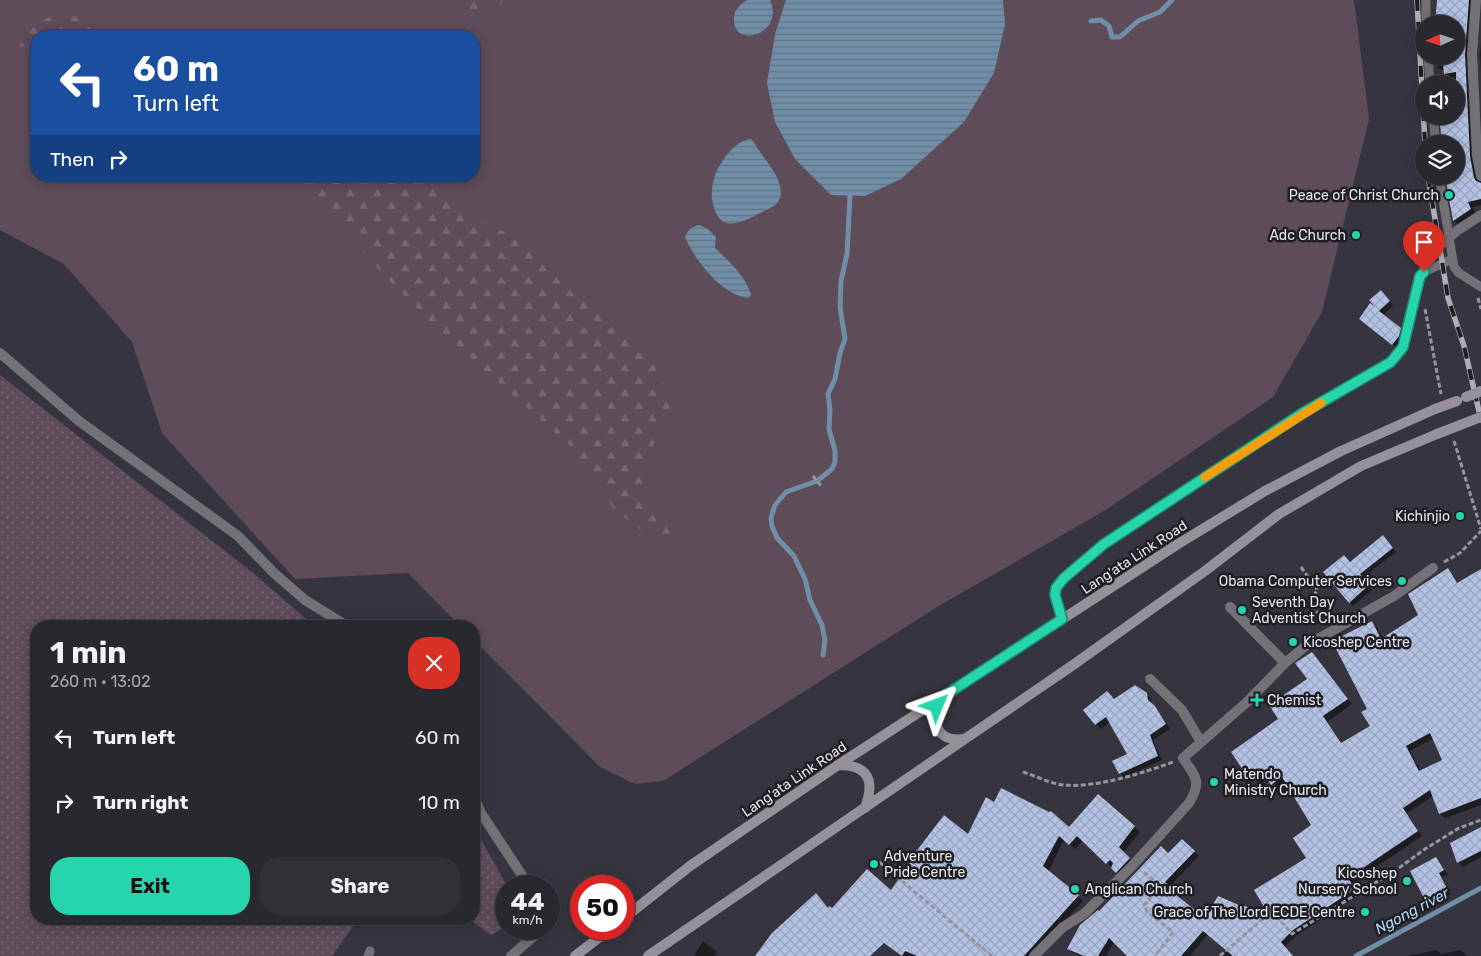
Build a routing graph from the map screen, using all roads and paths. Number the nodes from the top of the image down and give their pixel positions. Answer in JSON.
{"nodes":[{"id":1,"x":1426,"y":0,"type":"edge"},
{"id":2,"x":1476,"y":0,"type":"edge"},
{"id":3,"x":1426,"y":15,"type":"edge"},
{"id":4,"x":1481,"y":176,"type":"edge"},
{"id":5,"x":1440,"y":185,"type":"edge"},
{"id":6,"x":1481,"y":215,"type":"edge"},
{"id":7,"x":1449,"y":238,"type":"junction"},
{"id":8,"x":1439,"y":246,"type":"joint"},
{"id":9,"x":1452,"y":259,"type":"junction"},
{"id":10,"x":1420,"y":276,"type":"junction"},
{"id":11,"x":1481,"y":287,"type":"edge"},
{"id":12,"x":1424,"y":304,"type":"dead end"},
{"id":13,"x":0,"y":353,"type":"edge"},
{"id":14,"x":1481,"y":391,"type":"edge"},
{"id":15,"x":1442,"y":399,"type":"dead end"},
{"id":16,"x":1481,"y":417,"type":"edge"},
{"id":17,"x":1452,"y":434,"type":"dead end"},
{"id":18,"x":813,"y":476,"type":"dead end"},
{"id":19,"x":822,"y":487,"type":"dead end"},
{"id":20,"x":1481,"y":530,"type":"edge"},
{"id":21,"x":1301,"y":567,"type":"dead end"},
{"id":22,"x":1433,"y":568,"type":"joint"},
{"id":23,"x":1230,"y":607,"type":"dead end"},
{"id":24,"x":1062,"y":619,"type":"junction"},
{"id":25,"x":337,"y":620,"type":"edge"},
{"id":26,"x":1332,"y":631,"type":"junction"},
{"id":27,"x":1285,"y":663,"type":"junction"},
{"id":28,"x":1150,"y":679,"type":"dead end"},
{"id":29,"x":944,"y":696,"type":"junction"},
{"id":30,"x":965,"y":739,"type":"junction"},
{"id":31,"x":1201,"y":742,"type":"junction"},
{"id":32,"x":1183,"y":758,"type":"junction"},
{"id":33,"x":838,"y":765,"type":"junction"},
{"id":34,"x":1023,"y":772,"type":"dead end"},
{"id":35,"x":865,"y":808,"type":"junction"},
{"id":36,"x":480,"y":809,"type":"edge"},
{"id":37,"x":1481,"y":820,"type":"edge"},
{"id":38,"x":879,"y":862,"type":"dead end"},
{"id":39,"x":1134,"y":864,"type":"junction"},
{"id":40,"x":522,"y":875,"type":"edge"},
{"id":41,"x":635,"y":909,"type":"edge"},
{"id":42,"x":529,"y":940,"type":"edge"},
{"id":43,"x":596,"y":940,"type":"edge"},
{"id":44,"x":511,"y":956,"type":"edge"},
{"id":45,"x":575,"y":956,"type":"edge"},
{"id":46,"x":648,"y":956,"type":"edge"},
{"id":47,"x":992,"y":956,"type":"edge"},
{"id":48,"x":1034,"y":956,"type":"edge"},
{"id":49,"x":1155,"y":956,"type":"edge"},
{"id":50,"x":1220,"y":956,"type":"edge"}],
"edges":[{"from":1,"to":3,"type":"lane"},
{"from":2,"to":4,"type":"street"},
{"from":5,"to":7,"type":"lane"},
{"from":6,"to":7,"type":"street"},
{"from":7,"to":8,"type":"street"},
{"from":7,"to":9,"type":"lane"},
{"from":8,"to":10,"type":"path"},
{"from":9,"to":10,"type":"lane"},
{"from":9,"to":11,"type":"lane"},
{"from":10,"to":24,"type":"lane"},
{"from":12,"to":15,"type":"path"},
{"from":13,"to":25,"type":"street"},
{"from":14,"to":24,"type":"main road","name":"Lang'ata Link Road","bridge":true},
{"from":16,"to":30,"type":"main road","bridge":true},
{"from":17,"to":20,"type":"path"},
{"from":18,"to":19,"type":"path"},
{"from":20,"to":22,"type":"path"},
{"from":21,"to":26,"type":"path"},
{"from":22,"to":26,"type":"street"},
{"from":23,"to":27,"type":"street"},
{"from":24,"to":29,"type":"main road","name":"Lang'ata Link Road"},
{"from":26,"to":27,"type":"street"},
{"from":27,"to":31,"type":"street"},
{"from":28,"to":31,"type":"street"},
{"from":29,"to":30,"type":"main road"},
{"from":29,"to":33,"type":"main road","name":"Lang'ata Link Road"},
{"from":30,"to":35,"type":"main road"},
{"from":31,"to":32,"type":"street"},
{"from":32,"to":34,"type":"path"},
{"from":32,"to":39,"type":"street"},
{"from":33,"to":35,"type":"main road"},
{"from":33,"to":41,"type":"main road","name":"Lang'ata Link Road"},
{"from":35,"to":46,"type":"main road"},
{"from":36,"to":40,"type":"street"},
{"from":37,"to":50,"type":"path"},
{"from":38,"to":47,"type":"path"},
{"from":39,"to":48,"type":"street"},
{"from":39,"to":49,"type":"path"},
{"from":42,"to":44,"type":"street"},
{"from":43,"to":45,"type":"main road"}]}
